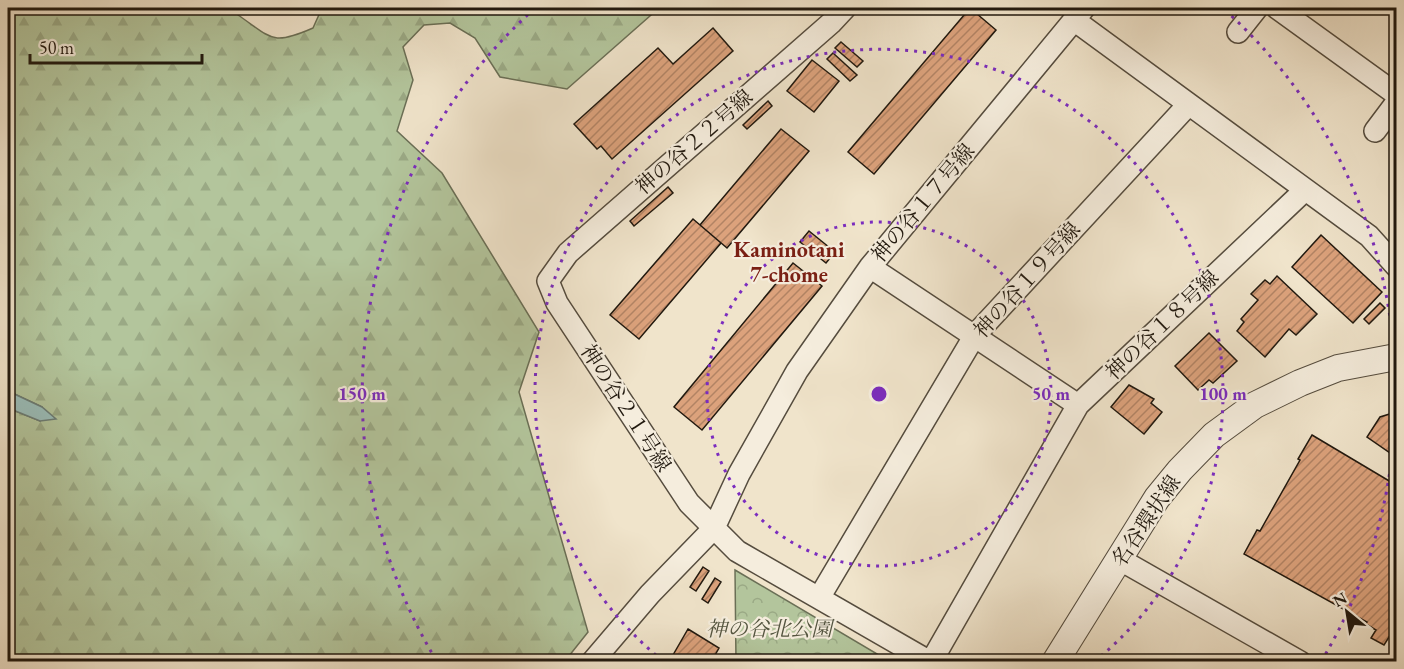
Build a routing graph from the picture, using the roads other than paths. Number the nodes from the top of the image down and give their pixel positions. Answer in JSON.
{"nodes":[{"id":1,"x":845,"y":8,"type":"edge"},
{"id":2,"x":1257,"y":8,"type":"edge"},
{"id":3,"x":1277,"y":8,"type":"edge"},
{"id":4,"x":1079,"y":14,"type":"edge"},
{"id":5,"x":1238,"y":32,"type":"dead end"},
{"id":6,"x":1396,"y":94,"type":"edge"},
{"id":7,"x":1396,"y":103,"type":"edge"},
{"id":8,"x":1188,"y":105,"type":"junction"},
{"id":9,"x":1375,"y":131,"type":"dead end"},
{"id":10,"x":1305,"y":190,"type":"junction"},
{"id":11,"x":1396,"y":266,"type":"edge"},
{"id":12,"x":870,"y":267,"type":"junction"},
{"id":13,"x":548,"y":282,"type":"joint"},
{"id":14,"x":975,"y":335,"type":"junction"},
{"id":15,"x":1396,"y":357,"type":"edge"},
{"id":16,"x":1078,"y":405,"type":"junction"},
{"id":17,"x":714,"y":528,"type":"junction"},
{"id":18,"x":1119,"y":559,"type":"junction"},
{"id":19,"x":819,"y":598,"type":"junction"},
{"id":20,"x":592,"y":662,"type":"edge"},
{"id":21,"x":931,"y":662,"type":"edge"},
{"id":22,"x":1055,"y":662,"type":"edge"},
{"id":23,"x":1300,"y":662,"type":"edge"}],
"edges":[{"from":1,"to":13,"type":"street","name":"神の谷２２号線"},
{"from":2,"to":5,"type":"street"},
{"from":3,"to":6,"type":"street"},
{"from":4,"to":8,"type":"street","name":"神の谷１７号線"},
{"from":4,"to":12,"type":"street","name":"神の谷１７号線"},
{"from":7,"to":9,"type":"street"},
{"from":8,"to":10,"type":"street","name":"神の谷１７号線"},
{"from":8,"to":14,"type":"street","name":"神の谷１９号線"},
{"from":10,"to":11,"type":"street","name":"神の谷１７号線"},
{"from":10,"to":16,"type":"street","name":"神の谷１８号線"},
{"from":12,"to":14,"type":"street"},
{"from":12,"to":17,"type":"street","name":"神の谷１７号線"},
{"from":13,"to":17,"type":"street","name":"神の谷２１号線"},
{"from":14,"to":16,"type":"street"},
{"from":14,"to":19,"type":"street","name":"神の谷１９号線"},
{"from":15,"to":18,"type":"street","name":"名谷環状線"},
{"from":16,"to":21,"type":"street","name":"神の谷１８号線"},
{"from":17,"to":19,"type":"street"},
{"from":17,"to":20,"type":"street","name":"神の谷１７号線"},
{"from":18,"to":22,"type":"street","name":"名谷環状線"},
{"from":18,"to":23,"type":"street"},
{"from":19,"to":21,"type":"street"}]}
